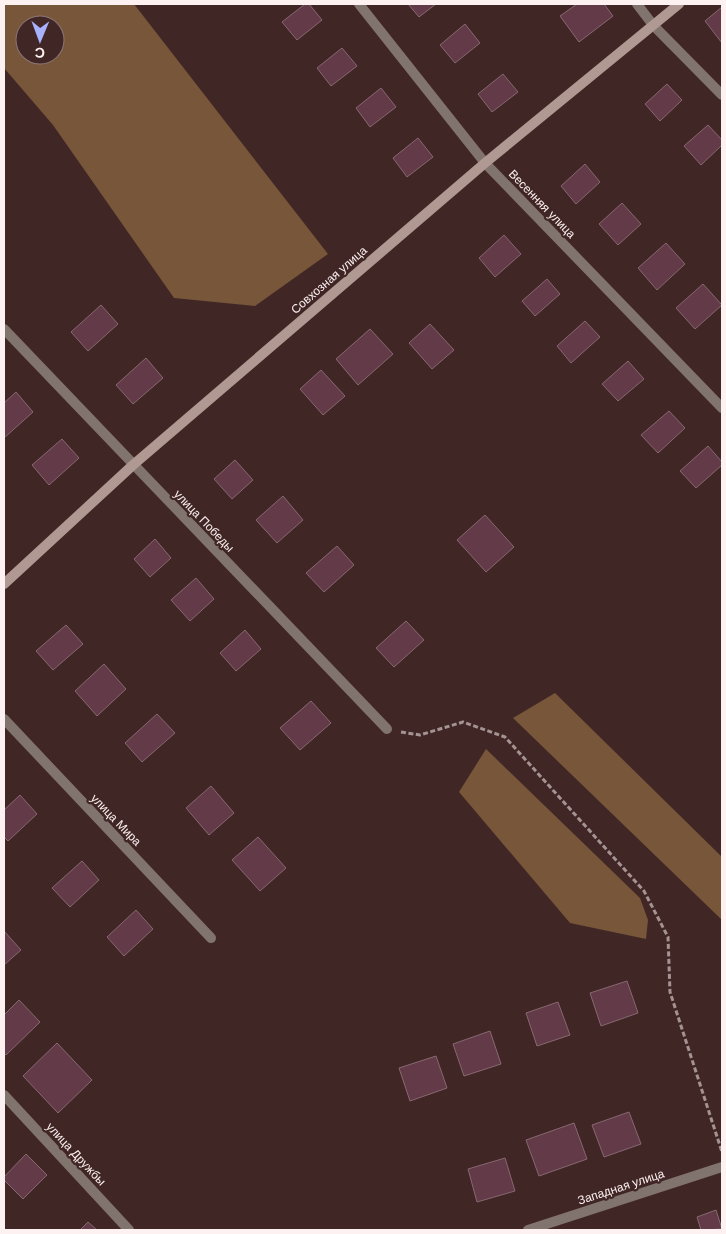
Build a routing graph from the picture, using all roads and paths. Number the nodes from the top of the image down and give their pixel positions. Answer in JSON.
{"nodes":[{"id":1,"x":359,"y":4,"type":"edge"},
{"id":2,"x":637,"y":4,"type":"edge"},
{"id":3,"x":679,"y":4,"type":"edge"},
{"id":4,"x":653,"y":25,"type":"junction"},
{"id":5,"x":722,"y":95,"type":"edge"},
{"id":6,"x":485,"y":163,"type":"junction"},
{"id":7,"x":4,"y":329,"type":"edge"},
{"id":8,"x":722,"y":408,"type":"edge"},
{"id":9,"x":133,"y":465,"type":"junction"},
{"id":10,"x":4,"y":584,"type":"edge"},
{"id":11,"x":4,"y":719,"type":"edge"},
{"id":12,"x":386,"y":729,"type":"joint"},
{"id":13,"x":211,"y":938,"type":"dead end"},
{"id":14,"x":4,"y":1095,"type":"edge"},
{"id":15,"x":722,"y":1152,"type":"edge"},
{"id":16,"x":722,"y":1167,"type":"edge"},
{"id":17,"x":129,"y":1230,"type":"edge"},
{"id":18,"x":528,"y":1230,"type":"edge"}],
"edges":[{"from":1,"to":6,"type":"street","name":"Весенняя улица"},
{"from":2,"to":4,"type":"street"},
{"from":3,"to":4,"type":"street","name":"Совхозная улица"},
{"from":4,"to":5,"type":"street"},
{"from":4,"to":6,"type":"street","name":"Совхозная улица"},
{"from":6,"to":8,"type":"street","name":"Весенняя улица"},
{"from":6,"to":9,"type":"street","name":"Совхозная улица"},
{"from":7,"to":9,"type":"street","name":"улица Победы"},
{"from":9,"to":10,"type":"street","name":"Совхозная улица"},
{"from":9,"to":12,"type":"street","name":"улица Победы"},
{"from":11,"to":13,"type":"street","name":"улица Мира"},
{"from":12,"to":15,"type":"path"},
{"from":14,"to":17,"type":"street","name":"улица Дружбы"},
{"from":16,"to":18,"type":"street","name":"Западная улица"}]}
